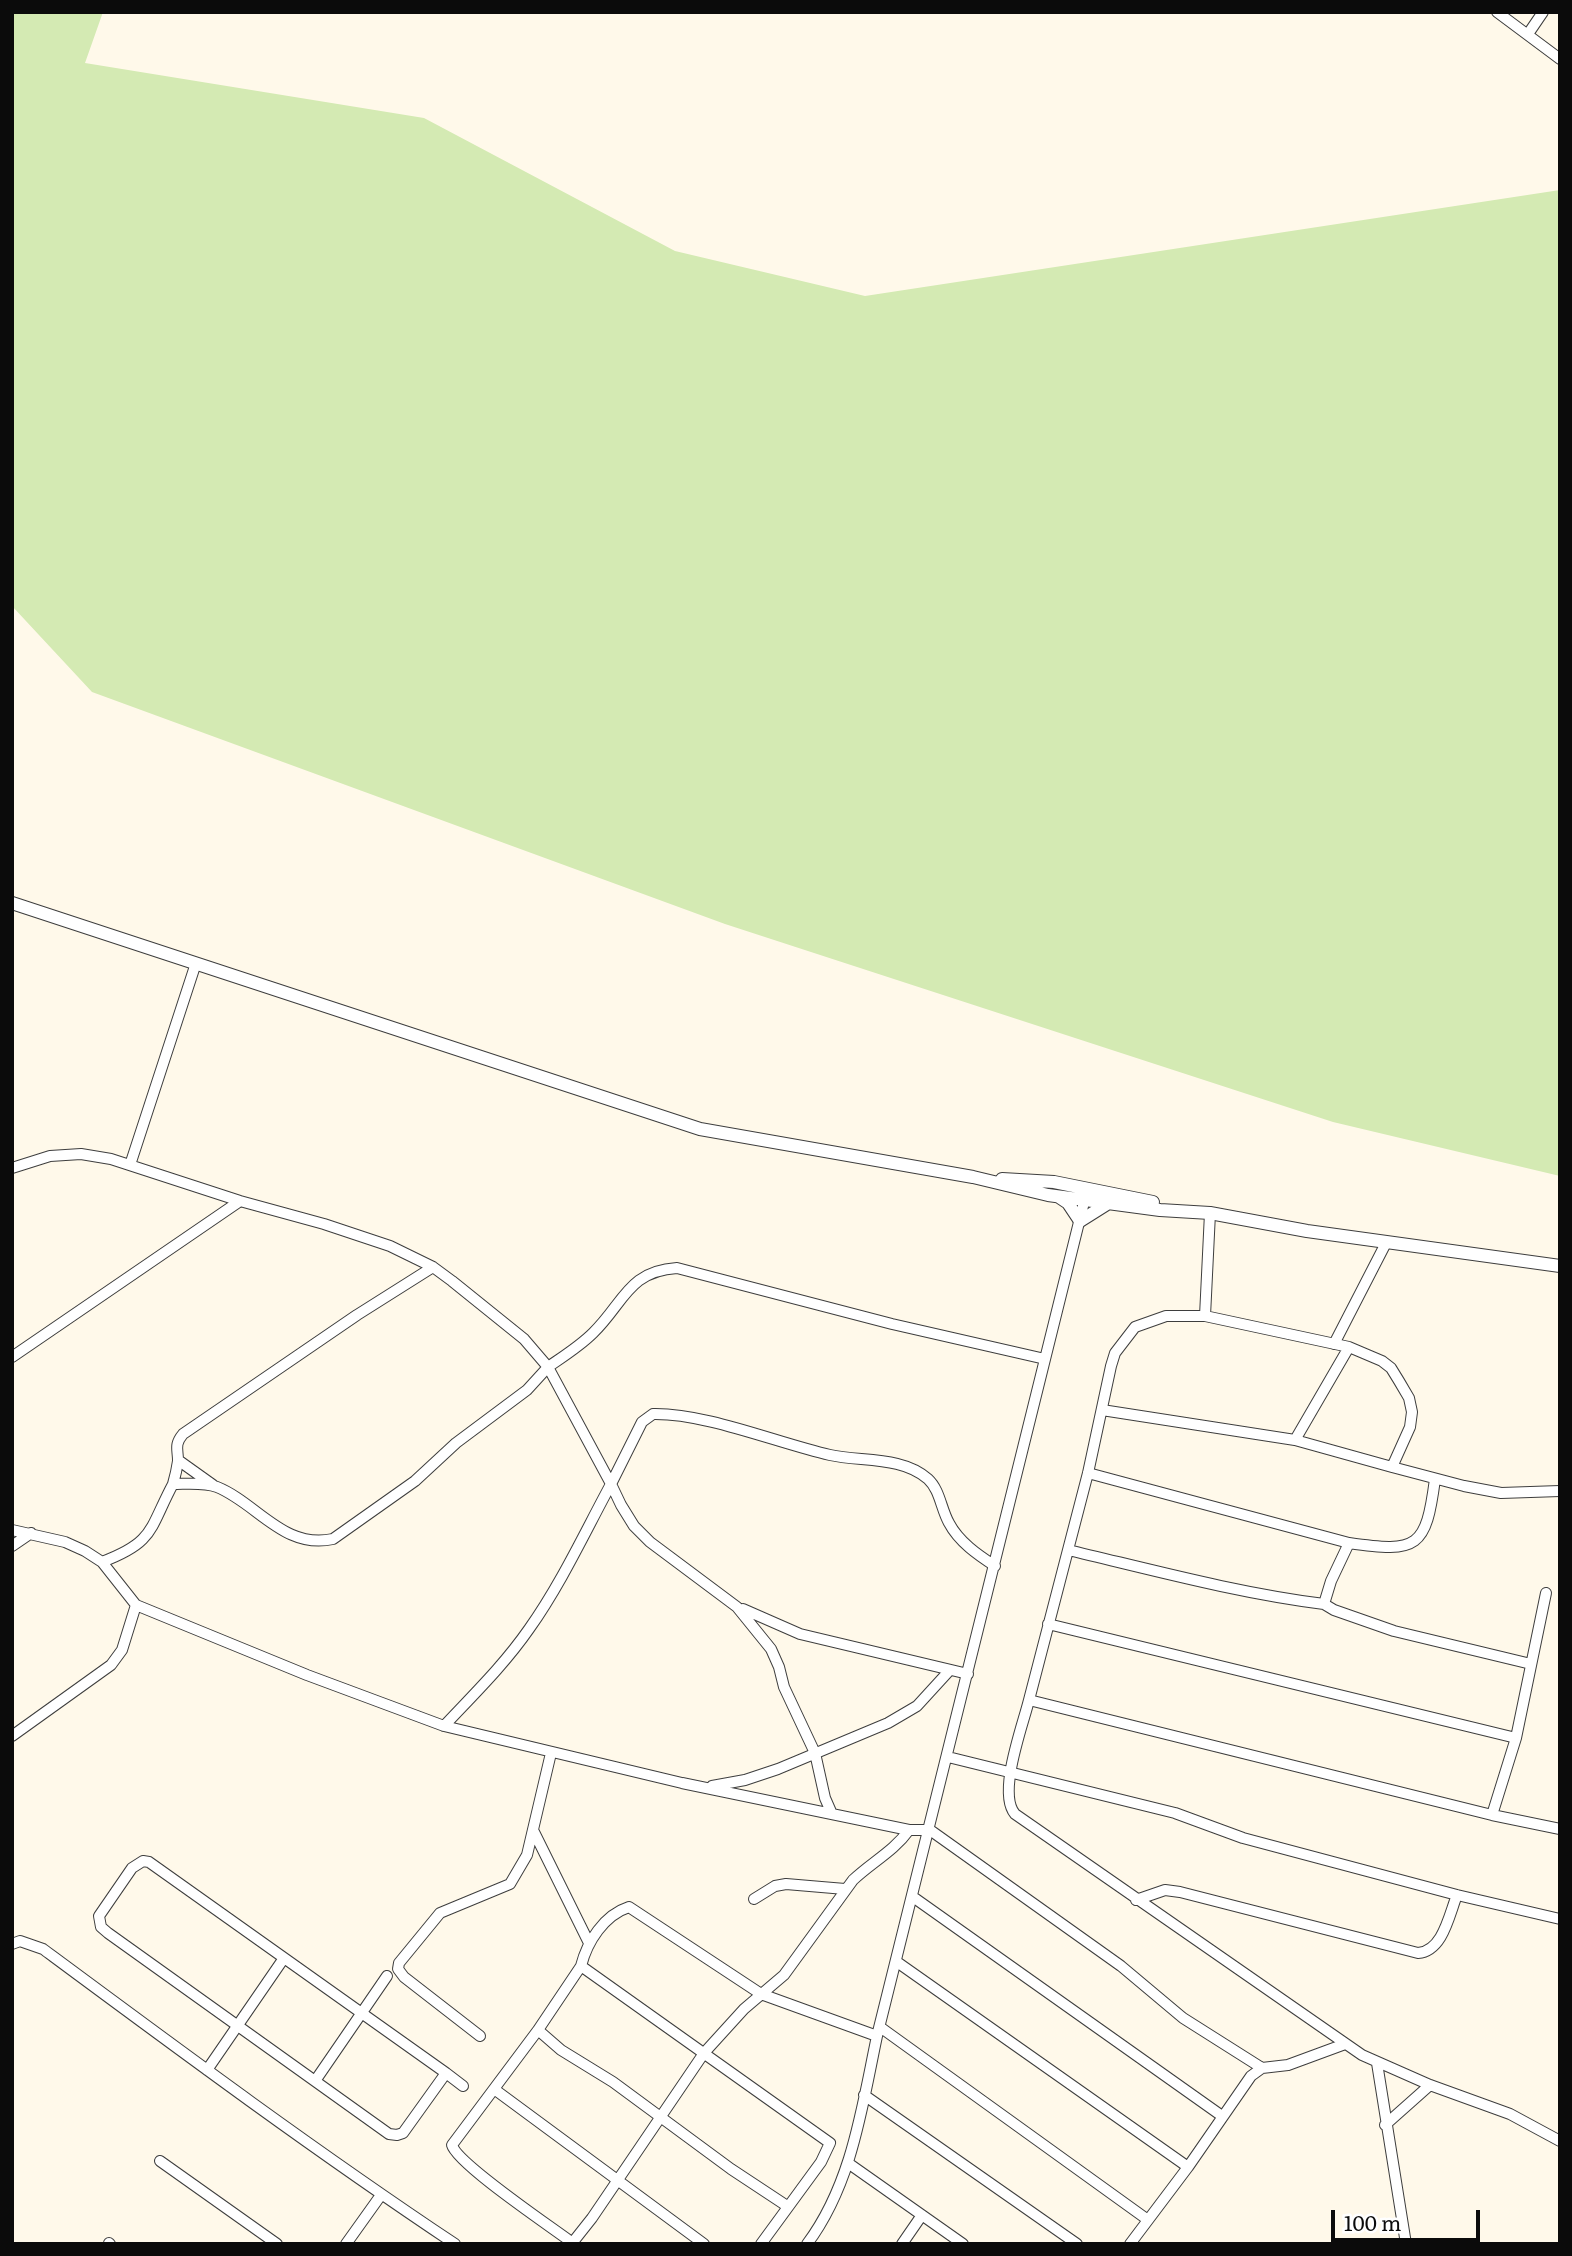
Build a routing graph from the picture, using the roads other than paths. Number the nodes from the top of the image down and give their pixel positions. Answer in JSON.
{"nodes":[{"id":1,"x":1497,"y":12,"type":"edge"},
{"id":2,"x":1543,"y":12,"type":"edge"},
{"id":3,"x":1528,"y":34,"type":"junction"},
{"id":4,"x":1560,"y":59,"type":"edge"},
{"id":5,"x":12,"y":903,"type":"edge"},
{"id":6,"x":196,"y":963,"type":"junction"},
{"id":7,"x":130,"y":1165,"type":"junction"},
{"id":8,"x":12,"y":1168,"type":"edge"},
{"id":9,"x":973,"y":1177,"type":"junction"},
{"id":10,"x":1086,"y":1194,"type":"junction"},
{"id":11,"x":1058,"y":1196,"type":"junction"},
{"id":12,"x":240,"y":1202,"type":"junction"},
{"id":13,"x":1108,"y":1204,"type":"junction"},
{"id":14,"x":1180,"y":1210,"type":"junction"},
{"id":15,"x":1210,"y":1213,"type":"junction"},
{"id":16,"x":1080,"y":1221,"type":"junction"},
{"id":17,"x":1386,"y":1243,"type":"junction"},
{"id":18,"x":1560,"y":1266,"type":"edge"},
{"id":19,"x":433,"y":1267,"type":"junction"},
{"id":20,"x":1205,"y":1316,"type":"junction"},
{"id":21,"x":1334,"y":1344,"type":"junction"},
{"id":22,"x":1349,"y":1347,"type":"junction"},
{"id":23,"x":12,"y":1357,"type":"edge"},
{"id":24,"x":1045,"y":1359,"type":"junction"},
{"id":25,"x":548,"y":1367,"type":"junction"},
{"id":26,"x":1102,"y":1410,"type":"junction"},
{"id":27,"x":1295,"y":1440,"type":"junction"},
{"id":28,"x":178,"y":1460,"type":"junction"},
{"id":29,"x":1392,"y":1467,"type":"junction"},
{"id":30,"x":1088,"y":1474,"type":"junction"},
{"id":31,"x":1435,"y":1479,"type":"junction"},
{"id":32,"x":173,"y":1484,"type":"junction"},
{"id":33,"x":611,"y":1484,"type":"junction"},
{"id":34,"x":214,"y":1486,"type":"junction"},
{"id":35,"x":1560,"y":1491,"type":"edge"},
{"id":36,"x":12,"y":1530,"type":"edge"},
{"id":37,"x":31,"y":1533,"type":"junction"},
{"id":38,"x":1349,"y":1543,"type":"junction"},
{"id":39,"x":12,"y":1546,"type":"edge"},
{"id":40,"x":1069,"y":1550,"type":"junction"},
{"id":41,"x":102,"y":1562,"type":"junction"},
{"id":42,"x":995,"y":1566,"type":"junction"},
{"id":43,"x":1546,"y":1593,"type":"dead end"},
{"id":44,"x":1324,"y":1604,"type":"junction"},
{"id":45,"x":136,"y":1605,"type":"junction"},
{"id":46,"x":737,"y":1607,"type":"junction"},
{"id":47,"x":1048,"y":1624,"type":"junction"},
{"id":48,"x":1531,"y":1664,"type":"junction"},
{"id":49,"x":949,"y":1671,"type":"junction"},
{"id":50,"x":968,"y":1675,"type":"junction"},
{"id":51,"x":1029,"y":1700,"type":"junction"},
{"id":52,"x":444,"y":1726,"type":"junction"},
{"id":53,"x":12,"y":1736,"type":"edge"},
{"id":54,"x":1516,"y":1738,"type":"junction"},
{"id":55,"x":551,"y":1753,"type":"junction"},
{"id":56,"x":816,"y":1753,"type":"junction"},
{"id":57,"x":948,"y":1757,"type":"junction"},
{"id":58,"x":1010,"y":1772,"type":"junction"},
{"id":59,"x":706,"y":1788,"type":"junction"},
{"id":60,"x":832,"y":1814,"type":"junction"},
{"id":61,"x":1492,"y":1815,"type":"junction"},
{"id":62,"x":1560,"y":1829,"type":"edge"},
{"id":63,"x":909,"y":1830,"type":"junction"},
{"id":64,"x":929,"y":1830,"type":"junction"},
{"id":65,"x":534,"y":1832,"type":"junction"},
{"id":66,"x":845,"y":1889,"type":"junction"},
{"id":67,"x":1457,"y":1895,"type":"junction"},
{"id":68,"x":913,"y":1897,"type":"junction"},
{"id":69,"x":754,"y":1899,"type":"dead end"},
{"id":70,"x":1136,"y":1900,"type":"junction"},
{"id":71,"x":1560,"y":1919,"type":"edge"},
{"id":72,"x":589,"y":1943,"type":"junction"},
{"id":73,"x":12,"y":1944,"type":"edge"},
{"id":74,"x":284,"y":1958,"type":"junction"},
{"id":75,"x":897,"y":1962,"type":"junction"},
{"id":76,"x":581,"y":1966,"type":"junction"},
{"id":77,"x":387,"y":1976,"type":"dead end"},
{"id":78,"x":761,"y":1994,"type":"junction"},
{"id":79,"x":361,"y":2013,"type":"junction"},
{"id":80,"x":237,"y":2026,"type":"junction"},
{"id":81,"x":538,"y":2030,"type":"junction"},
{"id":82,"x":879,"y":2031,"type":"junction"},
{"id":83,"x":480,"y":2036,"type":"dead end"},
{"id":84,"x":1345,"y":2044,"type":"junction"},
{"id":85,"x":704,"y":2053,"type":"junction"},
{"id":86,"x":1377,"y":2063,"type":"junction"},
{"id":87,"x":1262,"y":2068,"type":"junction"},
{"id":88,"x":207,"y":2070,"type":"junction"},
{"id":89,"x":446,"y":2073,"type":"junction"},
{"id":90,"x":315,"y":2081,"type":"junction"},
{"id":91,"x":1430,"y":2085,"type":"junction"},
{"id":92,"x":463,"y":2086,"type":"dead end"},
{"id":93,"x":494,"y":2089,"type":"junction"},
{"id":94,"x":864,"y":2095,"type":"junction"},
{"id":95,"x":1222,"y":2116,"type":"junction"},
{"id":96,"x":661,"y":2117,"type":"junction"},
{"id":97,"x":1385,"y":2125,"type":"junction"},
{"id":98,"x":1560,"y":2141,"type":"edge"},
{"id":99,"x":830,"y":2143,"type":"junction"},
{"id":100,"x":850,"y":2149,"type":"junction"},
{"id":101,"x":159,"y":2161,"type":"dead end"},
{"id":102,"x":848,"y":2163,"type":"junction"},
{"id":103,"x":1188,"y":2167,"type":"junction"},
{"id":104,"x":617,"y":2180,"type":"junction"},
{"id":105,"x":381,"y":2195,"type":"junction"},
{"id":106,"x":787,"y":2206,"type":"junction"},
{"id":107,"x":922,"y":2215,"type":"junction"},
{"id":108,"x":1148,"y":2220,"type":"junction"},
{"id":109,"x":573,"y":2243,"type":"edge"},
{"id":110,"x":277,"y":2244,"type":"edge"},
{"id":111,"x":346,"y":2244,"type":"edge"},
{"id":112,"x":455,"y":2244,"type":"edge"},
{"id":113,"x":704,"y":2244,"type":"edge"},
{"id":114,"x":761,"y":2244,"type":"edge"},
{"id":115,"x":807,"y":2244,"type":"edge"},
{"id":116,"x":902,"y":2244,"type":"edge"},
{"id":117,"x":963,"y":2244,"type":"edge"},
{"id":118,"x":1077,"y":2244,"type":"edge"},
{"id":119,"x":1130,"y":2244,"type":"edge"},
{"id":120,"x":1406,"y":2244,"type":"edge"}],
"edges":[{"from":1,"to":3,"type":"street"},
{"from":2,"to":3,"type":"street"},
{"from":3,"to":4,"type":"street"},
{"from":5,"to":6,"type":"street"},
{"from":6,"to":7,"type":"street"},
{"from":6,"to":9,"type":"street"},
{"from":7,"to":8,"type":"street"},
{"from":7,"to":12,"type":"street"},
{"from":9,"to":10,"type":"street"},
{"from":9,"to":11,"type":"street"},
{"from":10,"to":11,"type":"street"},
{"from":10,"to":13,"type":"street"},
{"from":10,"to":14,"type":"street"},
{"from":10,"to":16,"type":"street"},
{"from":11,"to":16,"type":"street"},
{"from":12,"to":19,"type":"street"},
{"from":12,"to":23,"type":"street"},
{"from":13,"to":14,"type":"street"},
{"from":13,"to":16,"type":"street"},
{"from":14,"to":15,"type":"street"},
{"from":15,"to":17,"type":"street"},
{"from":15,"to":20,"type":"street"},
{"from":16,"to":24,"type":"street"},
{"from":17,"to":18,"type":"street"},
{"from":17,"to":21,"type":"street"},
{"from":19,"to":25,"type":"street"},
{"from":19,"to":28,"type":"street"},
{"from":20,"to":21,"type":"street"},
{"from":20,"to":26,"type":"street"},
{"from":21,"to":22,"type":"street"},
{"from":22,"to":27,"type":"street"},
{"from":22,"to":29,"type":"street"},
{"from":24,"to":25,"type":"street"},
{"from":24,"to":42,"type":"street"},
{"from":25,"to":33,"type":"street"},
{"from":25,"to":34,"type":"street"},
{"from":26,"to":27,"type":"street"},
{"from":26,"to":30,"type":"street"},
{"from":27,"to":29,"type":"street"},
{"from":28,"to":32,"type":"street"},
{"from":28,"to":34,"type":"street"},
{"from":29,"to":31,"type":"street"},
{"from":30,"to":38,"type":"street"},
{"from":30,"to":40,"type":"street"},
{"from":31,"to":35,"type":"street"},
{"from":31,"to":38,"type":"street"},
{"from":32,"to":34,"type":"street"},
{"from":32,"to":41,"type":"street"},
{"from":33,"to":42,"type":"street"},
{"from":33,"to":46,"type":"street"},
{"from":33,"to":52,"type":"street"},
{"from":36,"to":37,"type":"street"},
{"from":37,"to":39,"type":"street"},
{"from":37,"to":41,"type":"street"},
{"from":38,"to":44,"type":"street"},
{"from":40,"to":44,"type":"street"},
{"from":40,"to":47,"type":"street"},
{"from":41,"to":45,"type":"street"},
{"from":42,"to":50,"type":"street"},
{"from":43,"to":48,"type":"street"},
{"from":44,"to":48,"type":"street"},
{"from":45,"to":52,"type":"street"},
{"from":45,"to":53,"type":"street"},
{"from":46,"to":49,"type":"street"},
{"from":46,"to":56,"type":"street"},
{"from":47,"to":51,"type":"street"},
{"from":47,"to":54,"type":"street"},
{"from":48,"to":54,"type":"street"},
{"from":49,"to":50,"type":"street"},
{"from":49,"to":56,"type":"street"},
{"from":50,"to":57,"type":"street"},
{"from":51,"to":58,"type":"street"},
{"from":51,"to":61,"type":"street"},
{"from":52,"to":55,"type":"street"},
{"from":54,"to":61,"type":"street"},
{"from":55,"to":59,"type":"street"},
{"from":55,"to":65,"type":"street"},
{"from":56,"to":59,"type":"street"},
{"from":56,"to":60,"type":"street"},
{"from":57,"to":58,"type":"street"},
{"from":57,"to":64,"type":"street"},
{"from":58,"to":67,"type":"street"},
{"from":58,"to":70,"type":"street"},
{"from":59,"to":60,"type":"street"},
{"from":60,"to":63,"type":"street"},
{"from":61,"to":62,"type":"street"},
{"from":63,"to":64,"type":"street"},
{"from":63,"to":66,"type":"street"},
{"from":64,"to":68,"type":"street"},
{"from":64,"to":87,"type":"street"},
{"from":65,"to":72,"type":"street"},
{"from":65,"to":83,"type":"street"},
{"from":66,"to":69,"type":"street"},
{"from":66,"to":78,"type":"street"},
{"from":67,"to":70,"type":"street"},
{"from":67,"to":71,"type":"street"},
{"from":68,"to":75,"type":"street"},
{"from":68,"to":95,"type":"street"},
{"from":70,"to":84,"type":"street"},
{"from":72,"to":76,"type":"street"},
{"from":72,"to":78,"type":"street"},
{"from":73,"to":88,"type":"street"},
{"from":74,"to":79,"type":"street"},
{"from":74,"to":80,"type":"street"},
{"from":74,"to":80,"type":"street"},
{"from":75,"to":82,"type":"street"},
{"from":75,"to":103,"type":"street"},
{"from":76,"to":81,"type":"street"},
{"from":76,"to":85,"type":"street"},
{"from":77,"to":79,"type":"street"},
{"from":78,"to":82,"type":"street"},
{"from":78,"to":85,"type":"street"},
{"from":79,"to":89,"type":"street"},
{"from":79,"to":90,"type":"street"},
{"from":80,"to":88,"type":"street"},
{"from":80,"to":90,"type":"street"},
{"from":81,"to":93,"type":"street"},
{"from":81,"to":96,"type":"street"},
{"from":82,"to":94,"type":"street"},
{"from":82,"to":108,"type":"street"},
{"from":84,"to":86,"type":"street"},
{"from":84,"to":87,"type":"street"},
{"from":85,"to":96,"type":"street"},
{"from":85,"to":99,"type":"street"},
{"from":86,"to":91,"type":"street"},
{"from":86,"to":97,"type":"street"},
{"from":87,"to":95,"type":"street"},
{"from":88,"to":105,"type":"street"},
{"from":89,"to":90,"type":"street"},
{"from":89,"to":92,"type":"street"},
{"from":91,"to":97,"type":"street"},
{"from":91,"to":98,"type":"street"},
{"from":93,"to":104,"type":"street"},
{"from":93,"to":109,"type":"street"},
{"from":94,"to":100,"type":"street"},
{"from":94,"to":118,"type":"street"},
{"from":95,"to":103,"type":"street"},
{"from":96,"to":104,"type":"street"},
{"from":96,"to":106,"type":"street"},
{"from":97,"to":120,"type":"street"},
{"from":99,"to":100,"type":"street"},
{"from":99,"to":106,"type":"street"},
{"from":100,"to":102,"type":"street"},
{"from":101,"to":110,"type":"street"},
{"from":102,"to":107,"type":"street"},
{"from":102,"to":115,"type":"street"},
{"from":103,"to":108,"type":"street"},
{"from":104,"to":109,"type":"street"},
{"from":104,"to":113,"type":"street"},
{"from":105,"to":111,"type":"street"},
{"from":105,"to":112,"type":"street"},
{"from":106,"to":114,"type":"street"},
{"from":107,"to":116,"type":"street"},
{"from":107,"to":117,"type":"street"},
{"from":108,"to":119,"type":"street"}]}
